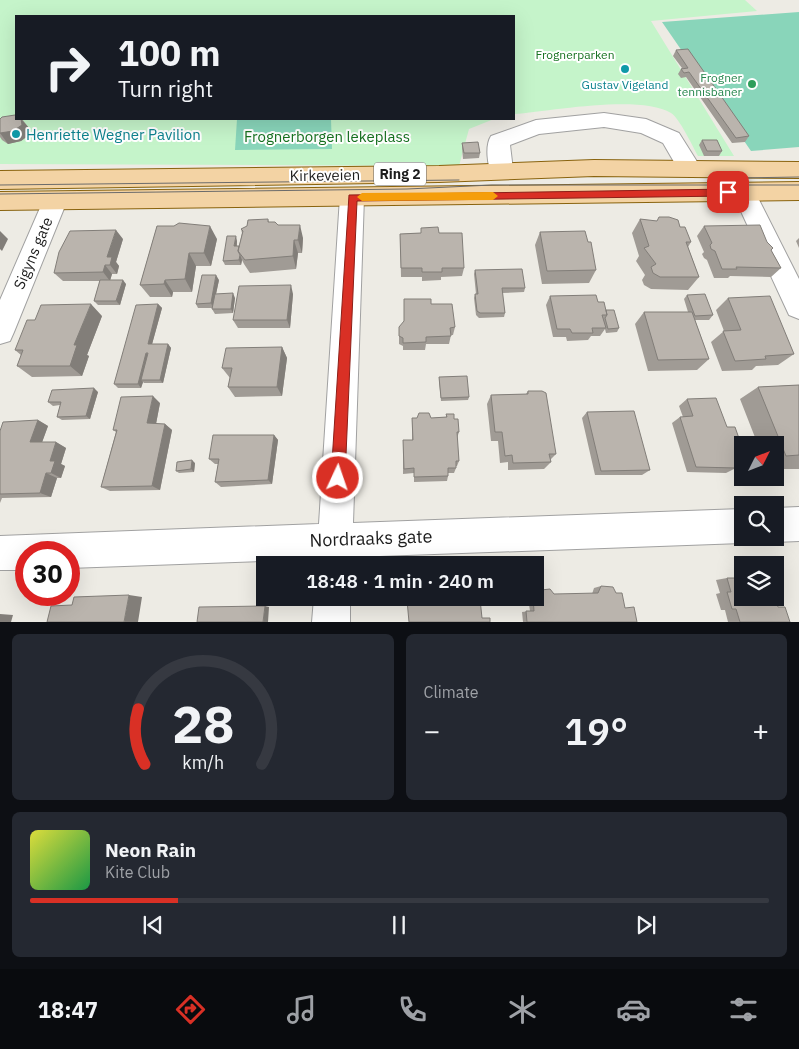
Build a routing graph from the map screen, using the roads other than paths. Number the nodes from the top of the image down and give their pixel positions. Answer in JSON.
{"nodes":[{"id":1,"x":689,"y":168,"type":"junction"},
{"id":2,"x":501,"y":170,"type":"junction"},
{"id":3,"x":799,"y":170,"type":"edge"},
{"id":4,"x":0,"y":180,"type":"edge"},
{"id":5,"x":744,"y":192,"type":"junction"},
{"id":6,"x":799,"y":192,"type":"edge"},
{"id":7,"x":352,"y":197,"type":"junction"},
{"id":8,"x":0,"y":201,"type":"edge"},
{"id":9,"x":55,"y":201,"type":"junction"},
{"id":10,"x":799,"y":307,"type":"edge"},
{"id":11,"x":0,"y":332,"type":"edge"},
{"id":12,"x":799,"y":524,"type":"edge"},
{"id":13,"x":784,"y":525,"type":"edge"},
{"id":14,"x":734,"y":527,"type":"edge"},
{"id":15,"x":0,"y":552,"type":"edge"},
{"id":16,"x":334,"y":552,"type":"edge"},
{"id":17,"x":332,"y":606,"type":"edge"},
{"id":18,"x":332,"y":622,"type":"edge"}],
"edges":[{"from":1,"to":2,"type":"main road","name":"Kirkeveien","number":"Ring 2"},
{"from":1,"to":2,"type":"street"},
{"from":1,"to":3,"type":"main road","name":"Kirkeveien","number":"Ring 2"},
{"from":2,"to":4,"type":"main road","name":"Kirkeveien","number":"Ring 2"},
{"from":5,"to":6,"type":"main road","number":"Ring 2"},
{"from":5,"to":7,"type":"main road","number":"Ring 2"},
{"from":5,"to":10,"type":"street"},
{"from":7,"to":9,"type":"main road","number":"Ring 2"},
{"from":7,"to":16,"type":"street"},
{"from":8,"to":9,"type":"main road","number":"Ring 2"},
{"from":9,"to":11,"type":"street","name":"Sigyns gate"},
{"from":12,"to":13,"type":"street"},
{"from":14,"to":16,"type":"street","name":"Nordraaks gate"},
{"from":15,"to":16,"type":"street","name":"Nordraaks gate"},
{"from":17,"to":18,"type":"street"}]}
